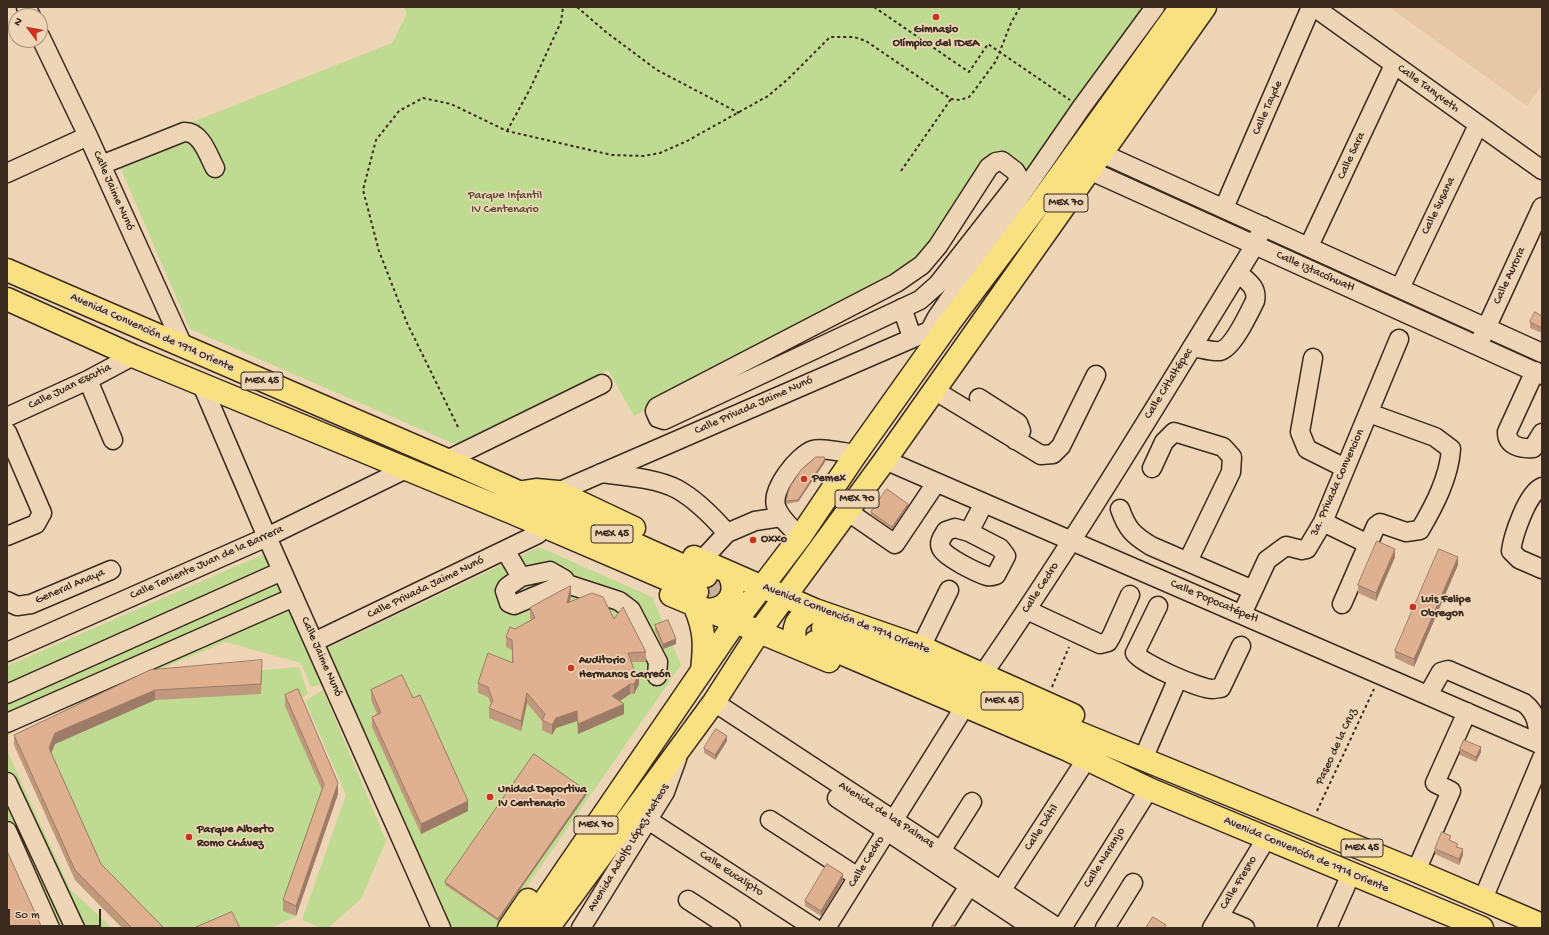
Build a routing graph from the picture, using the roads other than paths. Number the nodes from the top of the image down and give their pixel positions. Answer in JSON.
{"nodes":[{"id":1,"x":1155,"y":7,"type":"edge"},
{"id":2,"x":1181,"y":7,"type":"edge"},
{"id":3,"x":1205,"y":7,"type":"edge"},
{"id":4,"x":1313,"y":7,"type":"edge"},
{"id":5,"x":46,"y":48,"type":"edge"},
{"id":6,"x":1394,"y":65,"type":"junction"},
{"id":7,"x":1478,"y":125,"type":"junction"},
{"id":8,"x":88,"y":136,"type":"junction"},
{"id":9,"x":1095,"y":162,"type":"junction"},
{"id":10,"x":101,"y":165,"type":"junction"},
{"id":11,"x":1054,"y":166,"type":"junction"},
{"id":12,"x":215,"y":168,"type":"dead end"},
{"id":13,"x":1542,"y":170,"type":"edge"},
{"id":14,"x":7,"y":173,"type":"edge"},
{"id":15,"x":1224,"y":208,"type":"junction"},
{"id":16,"x":1542,"y":209,"type":"edge"},
{"id":17,"x":1263,"y":226,"type":"junction"},
{"id":18,"x":1255,"y":245,"type":"junction"},
{"id":19,"x":1308,"y":246,"type":"junction"},
{"id":20,"x":7,"y":270,"type":"edge"},
{"id":21,"x":1238,"y":273,"type":"junction"},
{"id":22,"x":1400,"y":288,"type":"junction"},
{"id":23,"x":7,"y":300,"type":"edge"},
{"id":24,"x":902,"y":308,"type":"junction"},
{"id":25,"x":950,"y":322,"type":"junction"},
{"id":26,"x":1486,"y":328,"type":"junction"},
{"id":27,"x":930,"y":330,"type":"junction"},
{"id":28,"x":912,"y":337,"type":"junction"},
{"id":29,"x":1399,"y":340,"type":"dead end"},
{"id":30,"x":1478,"y":345,"type":"junction"},
{"id":31,"x":1192,"y":347,"type":"junction"},
{"id":32,"x":184,"y":348,"type":"junction"},
{"id":33,"x":1542,"y":353,"type":"edge"},
{"id":34,"x":133,"y":356,"type":"junction"},
{"id":35,"x":1313,"y":358,"type":"dead end"},
{"id":36,"x":1538,"y":373,"type":"edge"},
{"id":37,"x":1096,"y":375,"type":"dead end"},
{"id":38,"x":88,"y":380,"type":"junction"},
{"id":39,"x":602,"y":384,"type":"dead end"},
{"id":40,"x":907,"y":384,"type":"junction"},
{"id":41,"x":202,"y":385,"type":"junction"},
{"id":42,"x":931,"y":395,"type":"junction"},
{"id":43,"x":979,"y":398,"type":"dead end"},
{"id":44,"x":1369,"y":413,"type":"junction"},
{"id":45,"x":7,"y":417,"type":"edge"},
{"id":46,"x":7,"y":432,"type":"edge"},
{"id":47,"x":1542,"y":433,"type":"edge"},
{"id":48,"x":113,"y":440,"type":"dead end"},
{"id":49,"x":1015,"y":440,"type":"junction"},
{"id":50,"x":996,"y":443,"type":"dead end"},
{"id":51,"x":856,"y":454,"type":"junction"},
{"id":52,"x":447,"y":460,"type":"junction"},
{"id":53,"x":885,"y":460,"type":"junction"},
{"id":54,"x":1152,"y":468,"type":"dead end"},
{"id":55,"x":1345,"y":468,"type":"junction"},
{"id":56,"x":406,"y":469,"type":"junction"},
{"id":57,"x":600,"y":473,"type":"junction"},
{"id":58,"x":936,"y":483,"type":"junction"},
{"id":59,"x":1542,"y":487,"type":"edge"},
{"id":60,"x":558,"y":492,"type":"junction"},
{"id":61,"x":515,"y":503,"type":"junction"},
{"id":62,"x":984,"y":503,"type":"junction"},
{"id":63,"x":1120,"y":509,"type":"dead end"},
{"id":64,"x":847,"y":511,"type":"junction"},
{"id":65,"x":781,"y":517,"type":"junction"},
{"id":66,"x":1323,"y":522,"type":"junction"},
{"id":67,"x":969,"y":532,"type":"dead end"},
{"id":68,"x":727,"y":533,"type":"junction"},
{"id":69,"x":538,"y":534,"type":"junction"},
{"id":70,"x":7,"y":536,"type":"edge"},
{"id":71,"x":266,"y":537,"type":"junction"},
{"id":72,"x":800,"y":537,"type":"junction"},
{"id":73,"x":1072,"y":540,"type":"junction"},
{"id":74,"x":1368,"y":544,"type":"junction"},
{"id":75,"x":505,"y":550,"type":"junction"},
{"id":76,"x":1188,"y":561,"type":"junction"},
{"id":77,"x":1542,"y":569,"type":"edge"},
{"id":78,"x":111,"y":570,"type":"dead end"},
{"id":79,"x":282,"y":571,"type":"junction"},
{"id":80,"x":729,"y":574,"type":"junction"},
{"id":81,"x":521,"y":577,"type":"junction"},
{"id":82,"x":566,"y":583,"type":"junction"},
{"id":83,"x":762,"y":588,"type":"junction"},
{"id":84,"x":701,"y":589,"type":"junction"},
{"id":85,"x":949,"y":590,"type":"dead end"},
{"id":86,"x":1253,"y":590,"type":"junction"},
{"id":87,"x":1130,"y":594,"type":"dead end"},
{"id":88,"x":294,"y":597,"type":"junction"},
{"id":89,"x":784,"y":597,"type":"junction"},
{"id":90,"x":7,"y":601,"type":"edge"},
{"id":91,"x":1342,"y":604,"type":"dead end"},
{"id":92,"x":1158,"y":606,"type":"dead end"},
{"id":93,"x":1027,"y":610,"type":"junction"},
{"id":94,"x":1242,"y":614,"type":"junction"},
{"id":95,"x":736,"y":621,"type":"junction"},
{"id":96,"x":759,"y":632,"type":"junction"},
{"id":97,"x":813,"y":632,"type":"junction"},
{"id":98,"x":314,"y":642,"type":"junction"},
{"id":99,"x":921,"y":646,"type":"junction"},
{"id":100,"x":1241,"y":646,"type":"dead end"},
{"id":101,"x":7,"y":652,"type":"edge"},
{"id":102,"x":701,"y":671,"type":"junction"},
{"id":103,"x":983,"y":674,"type":"junction"},
{"id":104,"x":657,"y":676,"type":"dead end"},
{"id":105,"x":1178,"y":678,"type":"junction"},
{"id":106,"x":7,"y":694,"type":"edge"},
{"id":107,"x":1428,"y":695,"type":"junction"},
{"id":108,"x":710,"y":707,"type":"junction"},
{"id":109,"x":1467,"y":712,"type":"junction"},
{"id":110,"x":960,"y":714,"type":"junction"},
{"id":111,"x":7,"y":723,"type":"edge"},
{"id":112,"x":665,"y":723,"type":"junction"},
{"id":113,"x":683,"y":745,"type":"junction"},
{"id":114,"x":1541,"y":749,"type":"edge"},
{"id":115,"x":1146,"y":752,"type":"junction"},
{"id":116,"x":1082,"y":766,"type":"junction"},
{"id":117,"x":1166,"y":769,"type":"junction"},
{"id":118,"x":7,"y":782,"type":"edge"},
{"id":119,"x":1140,"y":785,"type":"junction"},
{"id":120,"x":972,"y":802,"type":"dead end"},
{"id":121,"x":648,"y":820,"type":"junction"},
{"id":122,"x":770,"y":820,"type":"dead end"},
{"id":123,"x":890,"y":825,"type":"junction"},
{"id":124,"x":7,"y":831,"type":"edge"},
{"id":125,"x":1266,"y":839,"type":"junction"},
{"id":126,"x":941,"y":851,"type":"junction"},
{"id":127,"x":1416,"y":871,"type":"junction"},
{"id":128,"x":1351,"y":874,"type":"junction"},
{"id":129,"x":858,"y":877,"type":"junction"},
{"id":130,"x":1133,"y":883,"type":"dead end"},
{"id":131,"x":969,"y":886,"type":"junction"},
{"id":132,"x":1001,"y":891,"type":"junction"},
{"id":133,"x":1483,"y":899,"type":"junction"},
{"id":134,"x":688,"y":900,"type":"dead end"},
{"id":135,"x":1215,"y":923,"type":"edge"},
{"id":136,"x":1542,"y":924,"type":"edge"},
{"id":137,"x":586,"y":926,"type":"edge"},
{"id":138,"x":1028,"y":927,"type":"edge"},
{"id":139,"x":50,"y":928,"type":"edge"},
{"id":140,"x":75,"y":928,"type":"edge"},
{"id":141,"x":441,"y":928,"type":"edge"},
{"id":142,"x":509,"y":928,"type":"edge"},
{"id":143,"x":526,"y":928,"type":"edge"},
{"id":144,"x":548,"y":928,"type":"edge"},
{"id":145,"x":731,"y":928,"type":"edge"},
{"id":146,"x":814,"y":928,"type":"edge"},
{"id":147,"x":826,"y":928,"type":"edge"},
{"id":148,"x":942,"y":928,"type":"edge"},
{"id":149,"x":1058,"y":928,"type":"edge"},
{"id":150,"x":1062,"y":928,"type":"edge"},
{"id":151,"x":1105,"y":928,"type":"edge"},
{"id":152,"x":1244,"y":928,"type":"edge"},
{"id":153,"x":1327,"y":928,"type":"edge"},
{"id":154,"x":1482,"y":928,"type":"edge"}],
"edges":[{"from":1,"to":11,"type":"street"},
{"from":2,"to":11,"type":"main road","number":"MEX 70"},
{"from":3,"to":9,"type":"main road","number":"MEX 70"},
{"from":4,"to":6,"type":"street","name":"Calle Tanyveth"},
{"from":4,"to":15,"type":"street","name":"Calle Tayde"},
{"from":5,"to":8,"type":"street","name":"Calle Jaime Nunó"},
{"from":6,"to":7,"type":"street","name":"Calle Tanyveth"},
{"from":6,"to":19,"type":"street","name":"Calle Sara"},
{"from":7,"to":13,"type":"street","name":"Calle Tanyveth"},
{"from":7,"to":22,"type":"street","name":"Calle Susana"},
{"from":8,"to":10,"type":"street","name":"Calle Jaime Nunó"},
{"from":8,"to":14,"type":"street"},
{"from":9,"to":15,"type":"street","name":"Calle Iztaccíhuatl"},
{"from":9,"to":18,"type":"street","name":"Calle Iztaccíhuatl"},
{"from":9,"to":42,"type":"main road","number":"MEX 70"},
{"from":10,"to":12,"type":"street"},
{"from":10,"to":32,"type":"street","name":"Calle Jaime Nunó"},
{"from":11,"to":25,"type":"main road","number":"MEX 70"},
{"from":11,"to":27,"type":"street"},
{"from":15,"to":17,"type":"street","name":"Calle Iztaccíhuatl"},
{"from":16,"to":26,"type":"street","name":"Calle Aurora"},
{"from":17,"to":18,"type":"street","name":"Calle Citlaltépec"},
{"from":17,"to":19,"type":"street","name":"Calle Iztaccíhuatl"},
{"from":18,"to":21,"type":"street","name":"Calle Citlaltépec"},
{"from":18,"to":30,"type":"street","name":"Calle Iztaccíhuatl"},
{"from":19,"to":22,"type":"street","name":"Calle Iztaccíhuatl"},
{"from":20,"to":32,"type":"main road","name":"Avenida Convención de 1914 Oriente","number":"MEX 45"},
{"from":21,"to":31,"type":"street","name":"Calle Citlaltépec"},
{"from":21,"to":31,"type":"street"},
{"from":22,"to":26,"type":"street","name":"Calle Iztaccíhuatl"},
{"from":23,"to":34,"type":"main road","name":"Avenida Convención de 1914 Oriente","number":"MEX 45"},
{"from":24,"to":24,"type":"street"},
{"from":24,"to":28,"type":"street"},
{"from":25,"to":27,"type":"street","name":"Calle Privada Jaime Nunó"},
{"from":25,"to":40,"type":"main road","number":"MEX 70"},
{"from":26,"to":30,"type":"street","name":"Calle Aurora"},
{"from":26,"to":33,"type":"street","name":"Calle Iztaccíhuatl"},
{"from":27,"to":28,"type":"street","name":"Calle Privada Jaime Nunó"},
{"from":28,"to":57,"type":"street","name":"Calle Privada Jaime Nunó"},
{"from":29,"to":44,"type":"street","name":"3a. Privada Convencion"},
{"from":30,"to":36,"type":"street","name":"Calle Iztaccíhuatl"},
{"from":31,"to":73,"type":"street","name":"Calle Citlaltépec"},
{"from":32,"to":52,"type":"main road","name":"Avenida Convención de 1914 Oriente","number":"MEX 45"},
{"from":34,"to":38,"type":"street","name":"Calle Juan Escutia"},
{"from":34,"to":41,"type":"main road","name":"Avenida Convención de 1914 Oriente","number":"MEX 45"},
{"from":35,"to":55,"type":"street"},
{"from":36,"to":47,"type":"street"},
{"from":37,"to":49,"type":"street"},
{"from":38,"to":45,"type":"street","name":"Calle Juan Escutia"},
{"from":38,"to":48,"type":"street"},
{"from":39,"to":52,"type":"street"},
{"from":40,"to":42,"type":"street"},
{"from":40,"to":51,"type":"main road","number":"MEX 70"},
{"from":41,"to":56,"type":"main road","name":"Avenida Convención de 1914 Oriente","number":"MEX 45"},
{"from":41,"to":71,"type":"street","name":"Calle Jaime Nunó"},
{"from":42,"to":49,"type":"street"},
{"from":42,"to":50,"type":"street"},
{"from":42,"to":53,"type":"main road","number":"MEX 70"},
{"from":43,"to":49,"type":"street"},
{"from":44,"to":55,"type":"street","name":"3a. Privada Convencion"},
{"from":44,"to":74,"type":"street"},
{"from":46,"to":70,"type":"street"},
{"from":51,"to":65,"type":"street"},
{"from":51,"to":72,"type":"main road","number":"MEX 70"},
{"from":52,"to":61,"type":"main road","name":"Avenida Convención de 1914 Oriente","number":"MEX 45"},
{"from":53,"to":58,"type":"street","name":"Calle Popocatépetl"},
{"from":53,"to":64,"type":"main road","number":"MEX 70"},
{"from":54,"to":76,"type":"street"},
{"from":55,"to":66,"type":"street","name":"3a. Privada Convencion"},
{"from":56,"to":61,"type":"main road","name":"Avenida Convención de 1914 Oriente","number":"MEX 45"},
{"from":56,"to":71,"type":"street","name":"Calle Teniente Juan de la Barrera"},
{"from":57,"to":60,"type":"street","name":"Calle Privada Jaime Nunó"},
{"from":57,"to":68,"type":"street"},
{"from":58,"to":62,"type":"street","name":"Calle Popocatépetl"},
{"from":58,"to":64,"type":"street"},
{"from":59,"to":77,"type":"street"},
{"from":60,"to":61,"type":"main road","name":"Avenida Convención de 1914 Oriente"},
{"from":60,"to":84,"type":"main road","name":"Avenida Convención de 1914 Oriente"},
{"from":61,"to":69,"type":"main road","name":"Avenida Convención de 1914 Oriente"},
{"from":61,"to":84,"type":"main road","name":"Avenida Convención de 1914 Oriente","number":"MEX 45"},
{"from":62,"to":67,"type":"street"},
{"from":62,"to":73,"type":"street","name":"Calle Popocatépetl"},
{"from":63,"to":76,"type":"street"},
{"from":64,"to":89,"type":"main road","number":"MEX 70"},
{"from":65,"to":68,"type":"street"},
{"from":65,"to":72,"type":"street"},
{"from":66,"to":74,"type":"street"},
{"from":66,"to":86,"type":"street","name":"3a. Privada Convencion"},
{"from":68,"to":84,"type":"street"},
{"from":69,"to":75,"type":"street","name":"Calle Privada Jaime Nunó"},
{"from":69,"to":84,"type":"main road","name":"Avenida Convención de 1914 Oriente"},
{"from":71,"to":79,"type":"street","name":"Calle Jaime Nunó"},
{"from":71,"to":101,"type":"street","name":"Calle Teniente Juan de la Barrera"},
{"from":72,"to":83,"type":"main road","number":"MEX 70"},
{"from":73,"to":93,"type":"street","name":"Calle Cedro"},
{"from":73,"to":94,"type":"street","name":"Calle Popocatépetl"},
{"from":74,"to":91,"type":"street"},
{"from":75,"to":81,"type":"street"},
{"from":75,"to":98,"type":"street","name":"Calle Privada Jaime Nunó"},
{"from":76,"to":86,"type":"street"},
{"from":78,"to":90,"type":"street","name":"General Anaya"},
{"from":79,"to":88,"type":"street","name":"Calle Jaime Nunó"},
{"from":79,"to":106,"type":"street"},
{"from":80,"to":83,"type":"main road","name":"Avenida Convención de 1914 Oriente"},
{"from":80,"to":84,"type":"main road","name":"Avenida Convención de 1914 Oriente"},
{"from":80,"to":84,"type":"main road"},
{"from":81,"to":82,"type":"street"},
{"from":81,"to":82,"type":"street"},
{"from":82,"to":104,"type":"street"},
{"from":83,"to":89,"type":"main road","name":"Avenida Convención de 1914 Oriente"},
{"from":83,"to":95,"type":"main road","number":"MEX 70"},
{"from":84,"to":95,"type":"main road","name":"Avenida Convención de 1914 Oriente"},
{"from":84,"to":102,"type":"main road"},
{"from":85,"to":99,"type":"street"},
{"from":86,"to":94,"type":"street","name":"3a. Privada Convencion"},
{"from":87,"to":93,"type":"street"},
{"from":88,"to":98,"type":"street","name":"Calle Jaime Nunó"},
{"from":88,"to":111,"type":"street"},
{"from":89,"to":96,"type":"main road","number":"MEX 70"},
{"from":89,"to":97,"type":"main road","name":"Avenida Convención de 1914 Oriente"},
{"from":92,"to":105,"type":"street"},
{"from":93,"to":103,"type":"street","name":"Calle Cedro"},
{"from":94,"to":107,"type":"street","name":"Calle Popocatépetl"},
{"from":95,"to":96,"type":"main road","name":"Avenida Convención de 1914 Oriente"},
{"from":95,"to":102,"type":"main road","number":"MEX 70"},
{"from":96,"to":97,"type":"main road","name":"Avenida Convención de 1914 Oriente"},
{"from":96,"to":108,"type":"main road","number":"MEX 70"},
{"from":97,"to":99,"type":"main road","name":"Avenida Convención de 1914 Oriente"},
{"from":97,"to":110,"type":"main road","name":"Avenida Convención de 1914 Oriente"},
{"from":97,"to":117,"type":"main road","name":"Avenida Convención de 1914 Oriente","number":"MEX 45"},
{"from":97,"to":119,"type":"main road","name":"Avenida Convención de 1914 Oriente","number":"MEX 45"},
{"from":98,"to":141,"type":"street","name":"Calle Jaime Nunó"},
{"from":99,"to":103,"type":"main road","name":"Avenida Convención de 1914 Oriente"},
{"from":100,"to":105,"type":"street"},
{"from":102,"to":112,"type":"main road","number":"MEX 70"},
{"from":103,"to":115,"type":"main road","name":"Avenida Convención de 1914 Oriente"},
{"from":105,"to":115,"type":"street"},
{"from":107,"to":109,"type":"street","name":"Calle Popocatépetl"},
{"from":107,"to":114,"type":"street"},
{"from":108,"to":113,"type":"main road","number":"MEX 70"},
{"from":108,"to":123,"type":"street","name":"Avenida de las Palmas"},
{"from":109,"to":114,"type":"street","name":"Calle Popocatépetl"},
{"from":109,"to":127,"type":"street"},
{"from":110,"to":116,"type":"main road","name":"Avenida Convención de 1914 Oriente"},
{"from":110,"to":123,"type":"street","name":"Calle Cedro"},
{"from":112,"to":142,"type":"main road"},
{"from":112,"to":143,"type":"main road","number":"MEX 70"},
{"from":113,"to":121,"type":"street","name":"Avenida Adolfo López Mateos"},
{"from":113,"to":144,"type":"main road","number":"MEX 70"},
{"from":114,"to":133,"type":"street"},
{"from":115,"to":117,"type":"main road","name":"Avenida Convención de 1914 Oriente"},
{"from":116,"to":119,"type":"main road","name":"Avenida Convención de 1914 Oriente"},
{"from":116,"to":132,"type":"street","name":"Calle Dátil"},
{"from":117,"to":127,"type":"main road","name":"Avenida Convención de 1914 Oriente","number":"MEX 45"},
{"from":118,"to":140,"type":"street"},
{"from":119,"to":125,"type":"main road","name":"Avenida Convención de 1914 Oriente","number":"MEX 45"},
{"from":119,"to":150,"type":"street","name":"Calle Naranjo"},
{"from":120,"to":126,"type":"street"},
{"from":121,"to":137,"type":"street","name":"Avenida Adolfo López Mateos"},
{"from":121,"to":146,"type":"street","name":"Calle Eucalipto"},
{"from":122,"to":129,"type":"street"},
{"from":123,"to":126,"type":"street","name":"Avenida de las Palmas"},
{"from":123,"to":129,"type":"street","name":"Calle Cedro"},
{"from":123,"to":131,"type":"street","name":"Avenida de las Palmas"},
{"from":124,"to":139,"type":"street"},
{"from":125,"to":128,"type":"main road","name":"Avenida Convención de 1914 Oriente","number":"MEX 45"},
{"from":125,"to":135,"type":"street","name":"Calle Fresno"},
{"from":126,"to":132,"type":"street","name":"Avenida de las Palmas"},
{"from":127,"to":133,"type":"main road","name":"Avenida Convención de 1914 Oriente","number":"MEX 45"},
{"from":128,"to":153,"type":"street"},
{"from":128,"to":154,"type":"main road","name":"Avenida Convención de 1914 Oriente","number":"MEX 45"},
{"from":129,"to":147,"type":"street","name":"Calle Cedro"},
{"from":130,"to":151,"type":"street"},
{"from":131,"to":138,"type":"street","name":"Avenida de las Palmas"},
{"from":131,"to":148,"type":"street"},
{"from":132,"to":149,"type":"street","name":"Avenida de las Palmas"},
{"from":133,"to":136,"type":"main road","name":"Avenida Convención de 1914 Oriente","number":"MEX 45"},
{"from":134,"to":145,"type":"street"},
{"from":135,"to":152,"type":"street"}]}
